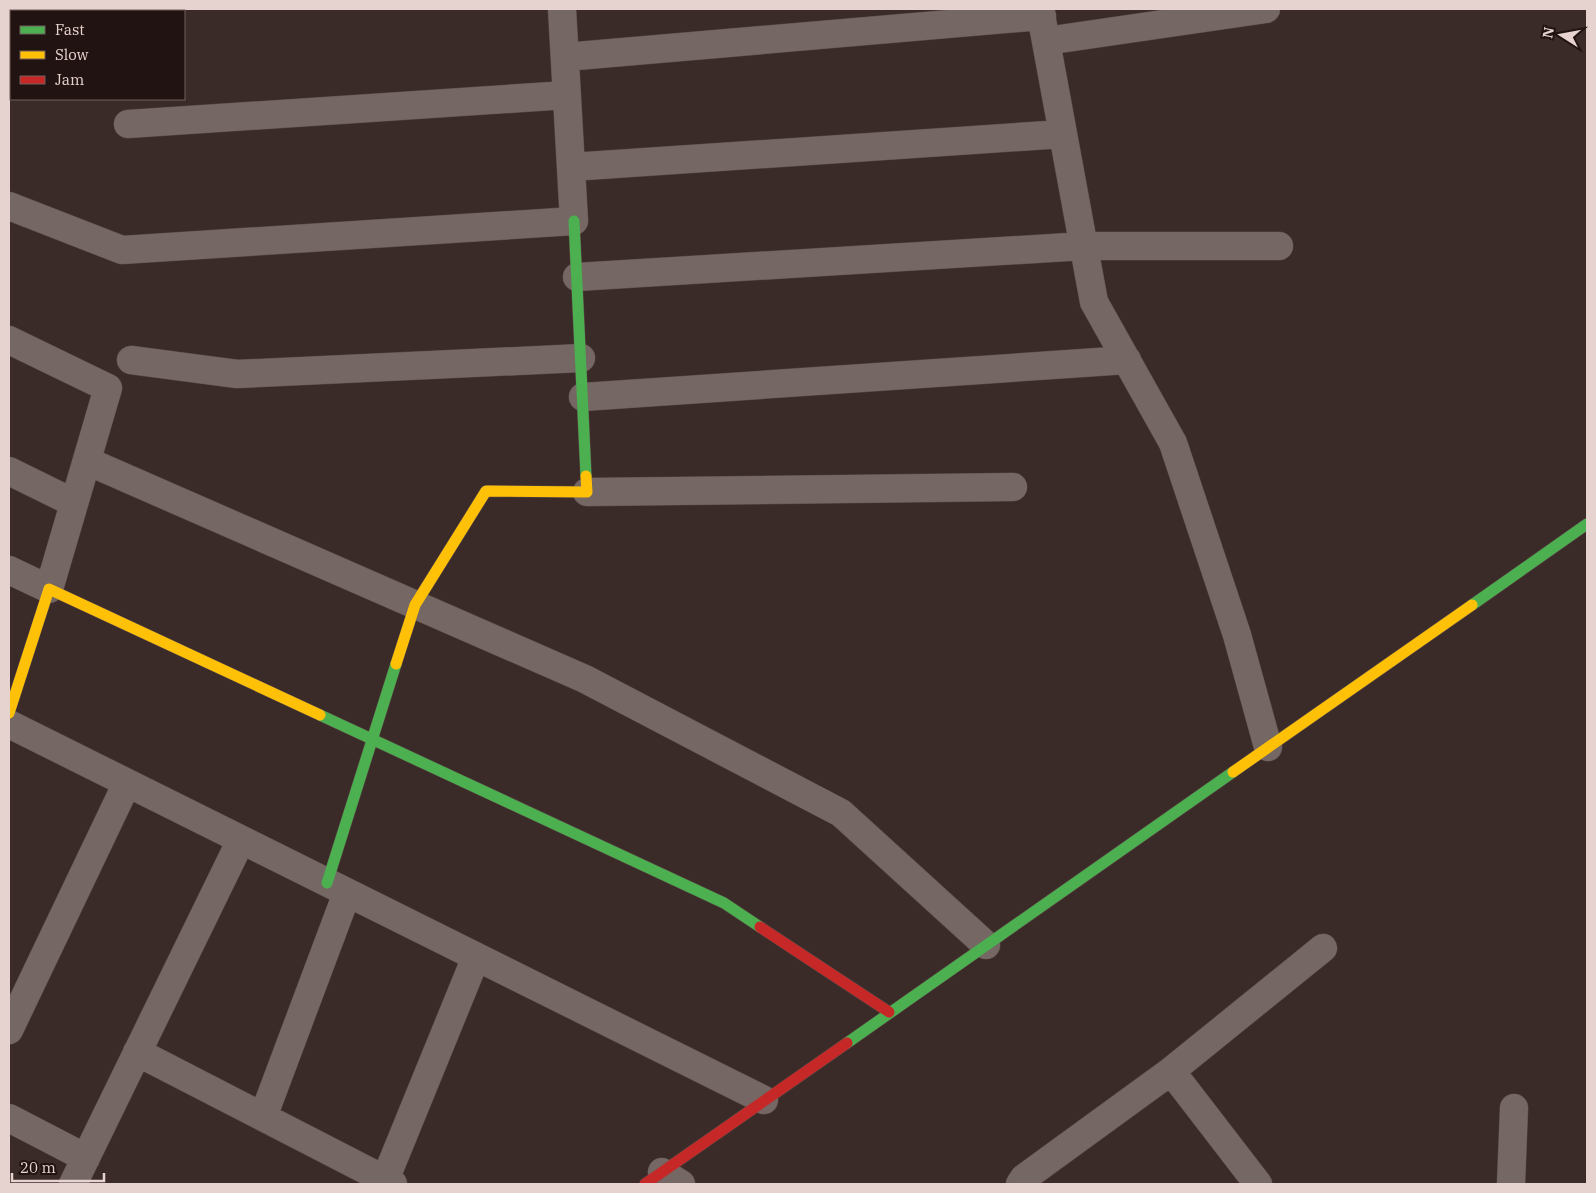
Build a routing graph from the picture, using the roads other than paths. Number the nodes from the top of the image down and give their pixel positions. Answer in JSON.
{"nodes":[{"id":1,"x":562,"y":9,"type":"edge"},
{"id":2,"x":1266,"y":9,"type":"edge"},
{"id":3,"x":1043,"y":22,"type":"edge"},
{"id":4,"x":564,"y":58,"type":"junction"},
{"id":5,"x":567,"y":95,"type":"junction"},
{"id":6,"x":128,"y":124,"type":"dead end"},
{"id":7,"x":1063,"y":134,"type":"junction"},
{"id":8,"x":571,"y":167,"type":"junction"},
{"id":9,"x":9,"y":206,"type":"edge"},
{"id":10,"x":574,"y":221,"type":"junction"},
{"id":11,"x":1084,"y":246,"type":"junction"},
{"id":12,"x":1279,"y":246,"type":"dead end"},
{"id":13,"x":577,"y":277,"type":"junction"},
{"id":14,"x":9,"y":340,"type":"edge"},
{"id":15,"x":581,"y":358,"type":"junction"},
{"id":16,"x":131,"y":360,"type":"dead end"},
{"id":17,"x":1127,"y":360,"type":"junction"},
{"id":18,"x":582,"y":397,"type":"junction"},
{"id":19,"x":86,"y":462,"type":"junction"},
{"id":20,"x":9,"y":471,"type":"edge"},
{"id":21,"x":1013,"y":487,"type":"dead end"},
{"id":22,"x":587,"y":492,"type":"junction"},
{"id":23,"x":74,"y":504,"type":"junction"},
{"id":24,"x":1587,"y":524,"type":"edge"},
{"id":25,"x":9,"y":570,"type":"edge"},
{"id":26,"x":49,"y":589,"type":"junction"},
{"id":27,"x":415,"y":605,"type":"junction"},
{"id":28,"x":9,"y":713,"type":"edge"},
{"id":29,"x":9,"y":724,"type":"edge"},
{"id":30,"x":371,"y":739,"type":"junction"},
{"id":31,"x":1268,"y":747,"type":"junction"},
{"id":32,"x":127,"y":783,"type":"junction"},
{"id":33,"x":241,"y":840,"type":"junction"},
{"id":34,"x":337,"y":888,"type":"junction"},
{"id":35,"x":986,"y":945,"type":"junction"},
{"id":36,"x":1323,"y":948,"type":"dead end"},
{"id":37,"x":476,"y":957,"type":"junction"},
{"id":38,"x":889,"y":1012,"type":"junction"},
{"id":39,"x":9,"y":1030,"type":"edge"},
{"id":40,"x":137,"y":1052,"type":"junction"},
{"id":41,"x":1171,"y":1071,"type":"junction"},
{"id":42,"x":764,"y":1100,"type":"junction"},
{"id":43,"x":1514,"y":1108,"type":"dead end"},
{"id":44,"x":263,"y":1117,"type":"junction"},
{"id":45,"x":9,"y":1118,"type":"edge"},
{"id":46,"x":86,"y":1158,"type":"junction"},
{"id":47,"x":662,"y":1180,"type":"edge"},
{"id":48,"x":1249,"y":1181,"type":"edge"},
{"id":49,"x":389,"y":1182,"type":"edge"},
{"id":50,"x":73,"y":1184,"type":"edge"},
{"id":51,"x":1020,"y":1184,"type":"edge"},
{"id":52,"x":1511,"y":1184,"type":"edge"}],
"edges":[{"from":1,"to":4,"type":"street"},
{"from":2,"to":3,"type":"street"},
{"from":3,"to":4,"type":"street"},
{"from":3,"to":7,"type":"street"},
{"from":4,"to":5,"type":"street"},
{"from":5,"to":6,"type":"street"},
{"from":5,"to":8,"type":"street"},
{"from":7,"to":8,"type":"street"},
{"from":7,"to":11,"type":"street"},
{"from":8,"to":10,"type":"street"},
{"from":9,"to":10,"type":"street"},
{"from":10,"to":13,"type":"street"},
{"from":11,"to":12,"type":"street"},
{"from":11,"to":13,"type":"street"},
{"from":11,"to":17,"type":"street"},
{"from":13,"to":15,"type":"street"},
{"from":14,"to":19,"type":"street"},
{"from":15,"to":16,"type":"street"},
{"from":15,"to":18,"type":"street"},
{"from":17,"to":18,"type":"street"},
{"from":17,"to":31,"type":"street"},
{"from":18,"to":22,"type":"street"},
{"from":19,"to":23,"type":"street"},
{"from":19,"to":27,"type":"street"},
{"from":20,"to":23,"type":"street"},
{"from":21,"to":22,"type":"street"},
{"from":22,"to":27,"type":"street"},
{"from":23,"to":26,"type":"street"},
{"from":24,"to":31,"type":"street"},
{"from":25,"to":26,"type":"street"},
{"from":26,"to":28,"type":"street"},
{"from":26,"to":30,"type":"street"},
{"from":27,"to":30,"type":"street"},
{"from":27,"to":35,"type":"street"},
{"from":29,"to":32,"type":"street"},
{"from":30,"to":34,"type":"street"},
{"from":30,"to":38,"type":"street"},
{"from":31,"to":35,"type":"street"},
{"from":32,"to":33,"type":"street"},
{"from":32,"to":39,"type":"street"},
{"from":33,"to":34,"type":"street"},
{"from":33,"to":40,"type":"street"},
{"from":34,"to":37,"type":"street"},
{"from":34,"to":44,"type":"street"},
{"from":35,"to":38,"type":"street"},
{"from":36,"to":41,"type":"street"},
{"from":37,"to":42,"type":"street"},
{"from":37,"to":49,"type":"street"},
{"from":38,"to":42,"type":"street"},
{"from":40,"to":44,"type":"street"},
{"from":40,"to":46,"type":"street"},
{"from":41,"to":48,"type":"street"},
{"from":41,"to":51,"type":"street"},
{"from":42,"to":47,"type":"street"},
{"from":43,"to":52,"type":"street"},
{"from":44,"to":49,"type":"street"},
{"from":45,"to":46,"type":"street"},
{"from":46,"to":50,"type":"street"}]}
